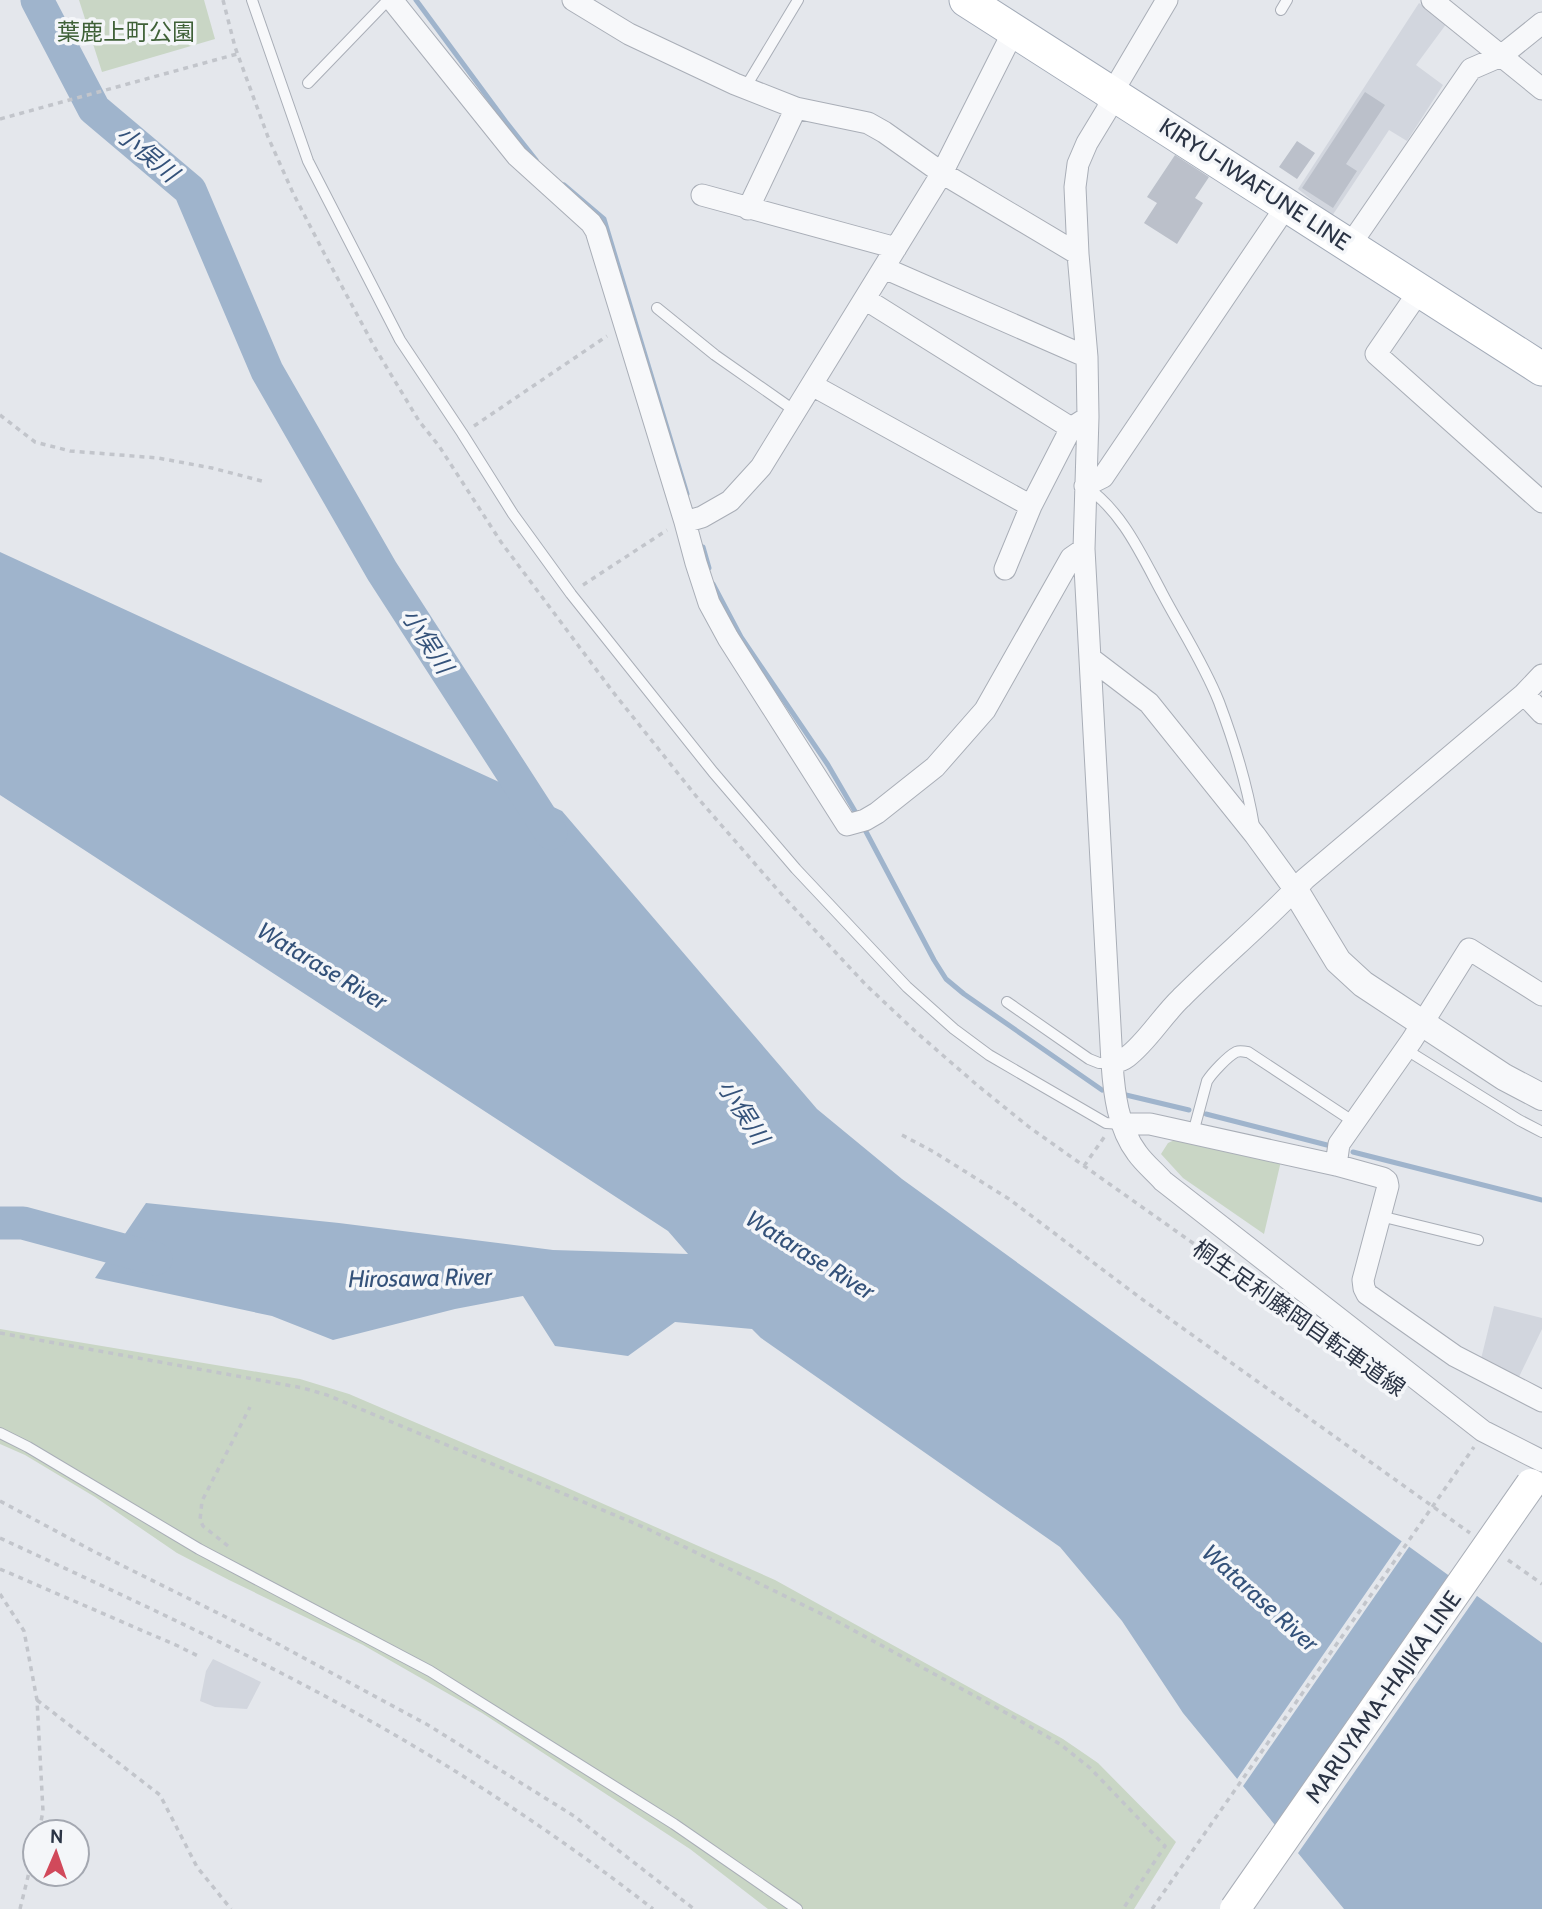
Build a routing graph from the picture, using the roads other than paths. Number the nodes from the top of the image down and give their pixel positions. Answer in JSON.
{"nodes":[{"id":1,"x":252,"y":0,"type":"edge"},
{"id":2,"x":390,"y":0,"type":"edge"},
{"id":3,"x":798,"y":0,"type":"edge"},
{"id":4,"x":966,"y":0,"type":"edge"},
{"id":5,"x":1167,"y":0,"type":"edge"},
{"id":6,"x":1432,"y":0,"type":"edge"},
{"id":7,"x":578,"y":1,"type":"edge"},
{"id":8,"x":1542,"y":23,"type":"edge"},
{"id":9,"x":1014,"y":30,"type":"junction"},
{"id":10,"x":1501,"y":56,"type":"junction"},
{"id":11,"x":308,"y":83,"type":"dead end"},
{"id":12,"x":746,"y":88,"type":"junction"},
{"id":13,"x":1542,"y":89,"type":"edge"},
{"id":14,"x":1112,"y":93,"type":"junction"},
{"id":15,"x":796,"y":108,"type":"junction"},
{"id":16,"x":942,"y":173,"type":"junction"},
{"id":17,"x":702,"y":195,"type":"dead end"},
{"id":18,"x":1287,"y":205,"type":"junction"},
{"id":19,"x":748,"y":209,"type":"junction"},
{"id":20,"x":1350,"y":245,"type":"junction"},
{"id":21,"x":896,"y":248,"type":"junction"},
{"id":22,"x":1078,"y":254,"type":"junction"},
{"id":23,"x":884,"y":268,"type":"junction"},
{"id":24,"x":1420,"y":290,"type":"junction"},
{"id":25,"x":865,"y":299,"type":"junction"},
{"id":26,"x":656,"y":308,"type":"dead end"},
{"id":27,"x":1087,"y":357,"type":"junction"},
{"id":28,"x":1542,"y":369,"type":"edge"},
{"id":29,"x":812,"y":385,"type":"junction"},
{"id":30,"x":795,"y":411,"type":"junction"},
{"id":31,"x":1080,"y":422,"type":"junction"},
{"id":32,"x":1085,"y":486,"type":"junction"},
{"id":33,"x":1542,"y":502,"type":"edge"},
{"id":34,"x":1031,"y":506,"type":"junction"},
{"id":35,"x":693,"y":520,"type":"junction"},
{"id":36,"x":1084,"y":549,"type":"junction"},
{"id":37,"x":1005,"y":569,"type":"dead end"},
{"id":38,"x":1090,"y":658,"type":"junction"},
{"id":39,"x":1542,"y":675,"type":"edge"},
{"id":40,"x":1524,"y":694,"type":"junction"},
{"id":41,"x":1542,"y":713,"type":"edge"},
{"id":42,"x":1255,"y":835,"type":"junction"},
{"id":43,"x":1295,"y":890,"type":"junction"},
{"id":44,"x":1542,"y":995,"type":"edge"},
{"id":45,"x":1007,"y":1002,"type":"dead end"},
{"id":46,"x":1423,"y":1023,"type":"junction"},
{"id":47,"x":1405,"y":1049,"type":"junction"},
{"id":48,"x":1112,"y":1063,"type":"junction"},
{"id":49,"x":1542,"y":1097,"type":"edge"},
{"id":50,"x":1354,"y":1122,"type":"junction"},
{"id":51,"x":1114,"y":1129,"type":"junction"},
{"id":52,"x":1542,"y":1132,"type":"edge"},
{"id":53,"x":1193,"y":1133,"type":"junction"},
{"id":54,"x":1336,"y":1165,"type":"junction"},
{"id":55,"x":1380,"y":1216,"type":"junction"},
{"id":56,"x":1478,"y":1241,"type":"dead end"},
{"id":57,"x":1540,"y":1396,"type":"edge"},
{"id":58,"x":0,"y":1433,"type":"edge"},
{"id":59,"x":1536,"y":1473,"type":"edge"},
{"id":60,"x":797,"y":1909,"type":"edge"},
{"id":61,"x":1235,"y":1909,"type":"edge"}],
"edges":[{"from":1,"to":51,"type":"lane"},
{"from":2,"to":11,"type":"lane"},
{"from":2,"to":35,"type":"street"},
{"from":3,"to":12,"type":"lane"},
{"from":4,"to":9,"type":"main road","name":"KIRYU-IWAFUNE LINE"},
{"from":5,"to":14,"type":"street"},
{"from":6,"to":10,"type":"street"},
{"from":7,"to":12,"type":"street"},
{"from":8,"to":10,"type":"street"},
{"from":9,"to":14,"type":"main road","name":"KIRYU-IWAFUNE LINE"},
{"from":9,"to":16,"type":"street"},
{"from":10,"to":13,"type":"street"},
{"from":10,"to":20,"type":"street"},
{"from":12,"to":15,"type":"street"},
{"from":14,"to":18,"type":"main road","name":"KIRYU-IWAFUNE LINE"},
{"from":14,"to":22,"type":"street"},
{"from":15,"to":16,"type":"street"},
{"from":15,"to":19,"type":"street"},
{"from":16,"to":21,"type":"street"},
{"from":16,"to":22,"type":"street"},
{"from":17,"to":19,"type":"street"},
{"from":18,"to":20,"type":"main road","name":"KIRYU-IWAFUNE LINE"},
{"from":18,"to":32,"type":"street"},
{"from":19,"to":21,"type":"street"},
{"from":20,"to":24,"type":"main road","name":"KIRYU-IWAFUNE LINE"},
{"from":21,"to":23,"type":"street"},
{"from":22,"to":27,"type":"street"},
{"from":23,"to":25,"type":"street"},
{"from":23,"to":27,"type":"street"},
{"from":24,"to":28,"type":"main road","name":"KIRYU-IWAFUNE LINE"},
{"from":24,"to":33,"type":"street"},
{"from":25,"to":29,"type":"street"},
{"from":25,"to":31,"type":"street"},
{"from":26,"to":30,"type":"lane"},
{"from":27,"to":31,"type":"street"},
{"from":29,"to":30,"type":"street"},
{"from":29,"to":34,"type":"street"},
{"from":30,"to":35,"type":"street"},
{"from":31,"to":32,"type":"street"},
{"from":31,"to":34,"type":"street"},
{"from":32,"to":36,"type":"street"},
{"from":32,"to":42,"type":"lane"},
{"from":34,"to":37,"type":"street"},
{"from":35,"to":36,"type":"street"},
{"from":36,"to":38,"type":"street"},
{"from":38,"to":42,"type":"street"},
{"from":38,"to":48,"type":"street"},
{"from":39,"to":40,"type":"street"},
{"from":40,"to":41,"type":"street"},
{"from":40,"to":43,"type":"street"},
{"from":42,"to":43,"type":"street"},
{"from":43,"to":46,"type":"street"},
{"from":43,"to":48,"type":"street"},
{"from":44,"to":46,"type":"street"},
{"from":45,"to":48,"type":"lane"},
{"from":46,"to":47,"type":"street"},
{"from":46,"to":49,"type":"street"},
{"from":47,"to":50,"type":"street"},
{"from":47,"to":52,"type":"lane"},
{"from":48,"to":51,"type":"street"},
{"from":50,"to":53,"type":"lane"},
{"from":50,"to":54,"type":"street"},
{"from":51,"to":53,"type":"street"},
{"from":51,"to":59,"type":"street"},
{"from":53,"to":54,"type":"street"},
{"from":54,"to":55,"type":"street"},
{"from":55,"to":56,"type":"lane"},
{"from":55,"to":57,"type":"street"},
{"from":58,"to":60,"type":"lane"},
{"from":59,"to":61,"type":"main road","name":"MARUYAMA-HAJIKA LINE","bridge":true}]}
